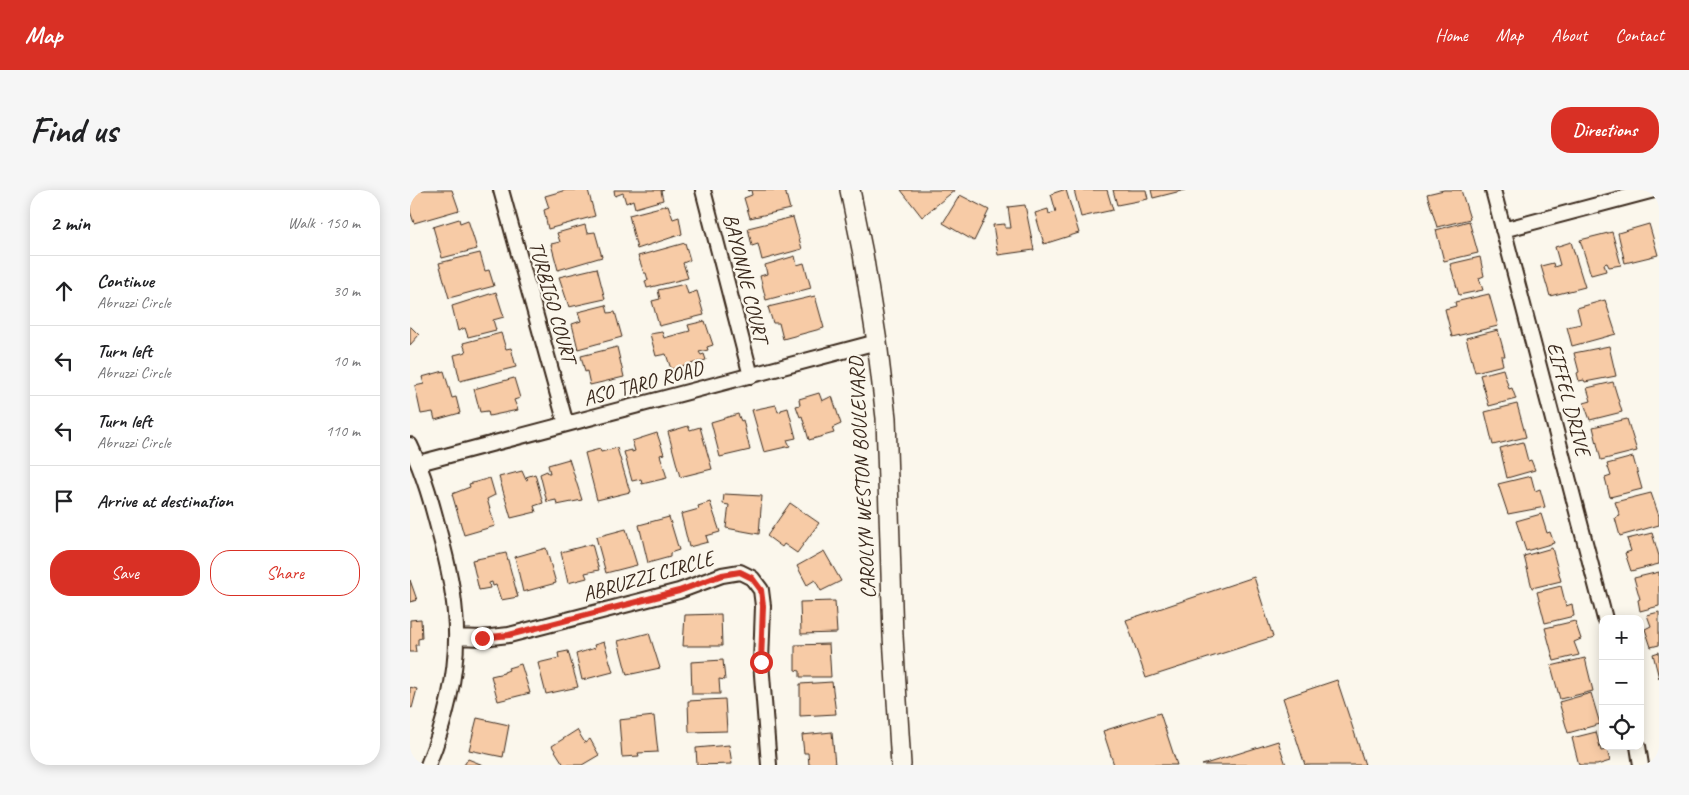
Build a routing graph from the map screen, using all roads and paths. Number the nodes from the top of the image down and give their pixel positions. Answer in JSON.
{"nodes":[{"id":1,"x":501,"y":190,"type":"edge"},
{"id":2,"x":703,"y":190,"type":"edge"},
{"id":3,"x":850,"y":190,"type":"edge"},
{"id":4,"x":1493,"y":190,"type":"edge"},
{"id":5,"x":1654,"y":190,"type":"edge"},
{"id":6,"x":1503,"y":230,"type":"junction"},
{"id":7,"x":877,"y":342,"type":"junction"},
{"id":8,"x":750,"y":376,"type":"junction"},
{"id":9,"x":566,"y":424,"type":"junction"},
{"id":10,"x":410,"y":445,"type":"edge"},
{"id":11,"x":419,"y":463,"type":"junction"},
{"id":12,"x":1604,"y":615,"type":"edge"},
{"id":13,"x":456,"y":636,"type":"junction"},
{"id":14,"x":1639,"y":750,"type":"edge"},
{"id":15,"x":428,"y":765,"type":"edge"},
{"id":16,"x":769,"y":765,"type":"edge"},
{"id":17,"x":901,"y":765,"type":"edge"},
{"id":18,"x":1642,"y":765,"type":"edge"}],
"edges":[{"from":1,"to":9,"type":"street","name":"TURBIGO COURT"},
{"from":2,"to":8,"type":"street","name":"BAYONNE COURT"},
{"from":3,"to":7,"type":"street","name":"CAROLYN WESTON BOULEVARD"},
{"from":4,"to":6,"type":"street","name":"EIFFEL DRIVE"},
{"from":5,"to":6,"type":"street"},
{"from":6,"to":12,"type":"street","name":"EIFFEL DRIVE"},
{"from":7,"to":8,"type":"street","name":"ASO TARO ROAD"},
{"from":7,"to":17,"type":"street","name":"CAROLYN WESTON BOULEVARD"},
{"from":8,"to":9,"type":"street","name":"ASO TARO ROAD"},
{"from":9,"to":11,"type":"street","name":"ASO TARO ROAD"},
{"from":10,"to":11,"type":"street"},
{"from":11,"to":13,"type":"street"},
{"from":13,"to":15,"type":"street"},
{"from":13,"to":16,"type":"street","name":"ABRUZZI CIRCLE"},
{"from":14,"to":18,"type":"street"}]}
